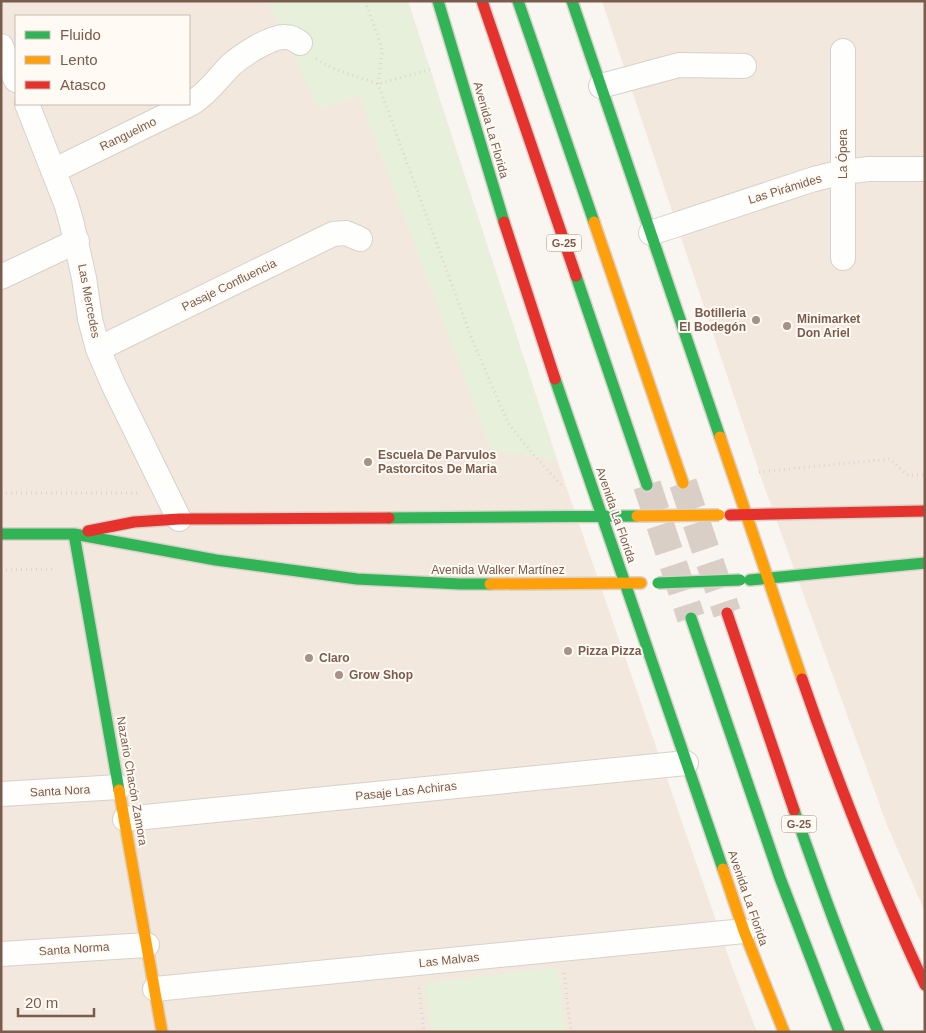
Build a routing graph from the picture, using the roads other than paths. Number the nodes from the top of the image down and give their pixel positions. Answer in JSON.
{"nodes":[{"id":1,"x":438,"y":1,"type":"edge"},
{"id":2,"x":482,"y":1,"type":"edge"},
{"id":3,"x":518,"y":1,"type":"edge"},
{"id":4,"x":572,"y":1,"type":"edge"},
{"id":5,"x":300,"y":43,"type":"road end"},
{"id":6,"x":2,"y":47,"type":"edge"},
{"id":7,"x":843,"y":51,"type":"dead end"},
{"id":8,"x":744,"y":66,"type":"dead end"},
{"id":9,"x":15,"y":78,"type":"edge"},
{"id":10,"x":601,"y":86,"type":"junction"},
{"id":11,"x":190,"y":104,"type":"edge"},
{"id":12,"x":27,"y":105,"type":"edge"},
{"id":13,"x":188,"y":105,"type":"edge"},
{"id":14,"x":925,"y":169,"type":"edge"},
{"id":15,"x":53,"y":171,"type":"junction"},
{"id":16,"x":843,"y":172,"type":"junction"},
{"id":17,"x":651,"y":233,"type":"junction"},
{"id":18,"x":360,"y":239,"type":"dead end"},
{"id":19,"x":77,"y":241,"type":"junction"},
{"id":20,"x":842,"y":258,"type":"dead end"},
{"id":21,"x":1,"y":277,"type":"edge"},
{"id":22,"x":98,"y":349,"type":"junction"},
{"id":23,"x":683,"y":483,"type":"tunnel mouth"},
{"id":24,"x":646,"y":485,"type":"tunnel mouth"},
{"id":25,"x":925,"y":511,"type":"edge"},
{"id":26,"x":602,"y":516,"type":"junction"},
{"id":27,"x":746,"y":516,"type":"junction"},
{"id":28,"x":179,"y":520,"type":"junction"},
{"id":29,"x":1,"y":534,"type":"edge"},
{"id":30,"x":74,"y":534,"type":"junction"},
{"id":31,"x":925,"y":563,"type":"edge"},
{"id":32,"x":767,"y":579,"type":"junction"},
{"id":33,"x":625,"y":583,"type":"junction"},
{"id":34,"x":727,"y":613,"type":"tunnel mouth"},
{"id":35,"x":692,"y":618,"type":"tunnel mouth"},
{"id":36,"x":686,"y":763,"type":"junction"},
{"id":37,"x":119,"y":787,"type":"junction"},
{"id":38,"x":1,"y":794,"type":"edge"},
{"id":39,"x":125,"y":819,"type":"junction"},
{"id":40,"x":744,"y":931,"type":"junction"},
{"id":41,"x":147,"y":945,"type":"junction"},
{"id":42,"x":1,"y":954,"type":"edge"},
{"id":43,"x":925,"y":985,"type":"edge"},
{"id":44,"x":155,"y":989,"type":"junction"},
{"id":45,"x":162,"y":1032,"type":"edge"},
{"id":46,"x":784,"y":1032,"type":"edge"},
{"id":47,"x":839,"y":1032,"type":"edge"},
{"id":48,"x":878,"y":1032,"type":"edge"}],
"edges":[{"from":1,"to":26,"type":"main road","name":"Avenida La Florida"},
{"from":2,"to":24,"type":"main road","number":"G-25"},
{"from":3,"to":23,"type":"main road","number":"G-25"},
{"from":4,"to":10,"type":"main road"},
{"from":5,"to":11,"type":"street","name":"Ranguelmo"},
{"from":6,"to":9,"type":"street"},
{"from":7,"to":16,"type":"street","name":"La Ópera"},
{"from":8,"to":10,"type":"street"},
{"from":10,"to":17,"type":"main road"},
{"from":12,"to":15,"type":"street","name":"Las Mercedes"},
{"from":13,"to":15,"type":"street","name":"Ranguelmo"},
{"from":14,"to":16,"type":"street","name":"Las Pirámides"},
{"from":15,"to":19,"type":"street","name":"Las Mercedes"},
{"from":16,"to":17,"type":"street","name":"Las Pirámides"},
{"from":16,"to":20,"type":"street","name":"La Ópera"},
{"from":17,"to":27,"type":"main road"},
{"from":18,"to":22,"type":"street","name":"Pasaje Confluencia"},
{"from":19,"to":21,"type":"street"},
{"from":19,"to":22,"type":"street","name":"Las Mercedes"},
{"from":22,"to":28,"type":"street","name":"Las Mercedes"},
{"from":25,"to":27,"type":"main road","name":"Avenida Walker Martínez"},
{"from":26,"to":27,"type":"main road","name":"Avenida Walker Martínez","bridge":true},
{"from":26,"to":28,"type":"main road","name":"Avenida Walker Martínez"},
{"from":26,"to":33,"type":"main road","name":"Avenida La Florida"},
{"from":27,"to":32,"type":"main road"},
{"from":28,"to":30,"type":"main road","name":"Avenida Walker Martínez"},
{"from":29,"to":30,"type":"main road","name":"Avenida Walker Martínez"},
{"from":30,"to":33,"type":"main road","name":"Avenida Walker Martínez"},
{"from":30,"to":37,"type":"main road","name":"Nazario Chacón Zamora"},
{"from":31,"to":32,"type":"main road","name":"Avenida Walker Martínez"},
{"from":32,"to":33,"type":"main road","name":"Avenida Walker Martínez","bridge":true},
{"from":32,"to":43,"type":"main road"},
{"from":33,"to":36,"type":"main road","name":"Avenida La Florida"},
{"from":34,"to":48,"type":"main road","number":"G-25"},
{"from":35,"to":47,"type":"main road","number":"G-25"},
{"from":36,"to":39,"type":"street","name":"Pasaje Las Achiras"},
{"from":36,"to":40,"type":"main road","name":"Avenida La Florida"},
{"from":37,"to":38,"type":"street","name":"Santa Nora"},
{"from":37,"to":39,"type":"main road","name":"Nazario Chacón Zamora"},
{"from":39,"to":41,"type":"main road","name":"Nazario Chacón Zamora"},
{"from":40,"to":44,"type":"street","name":"Las Malvas"},
{"from":40,"to":46,"type":"main road","name":"Avenida La Florida"},
{"from":41,"to":42,"type":"street","name":"Santa Norma"},
{"from":41,"to":44,"type":"main road","name":"Nazario Chacón Zamora"},
{"from":44,"to":45,"type":"main road","name":"Nazario Chacón Zamora"}]}
